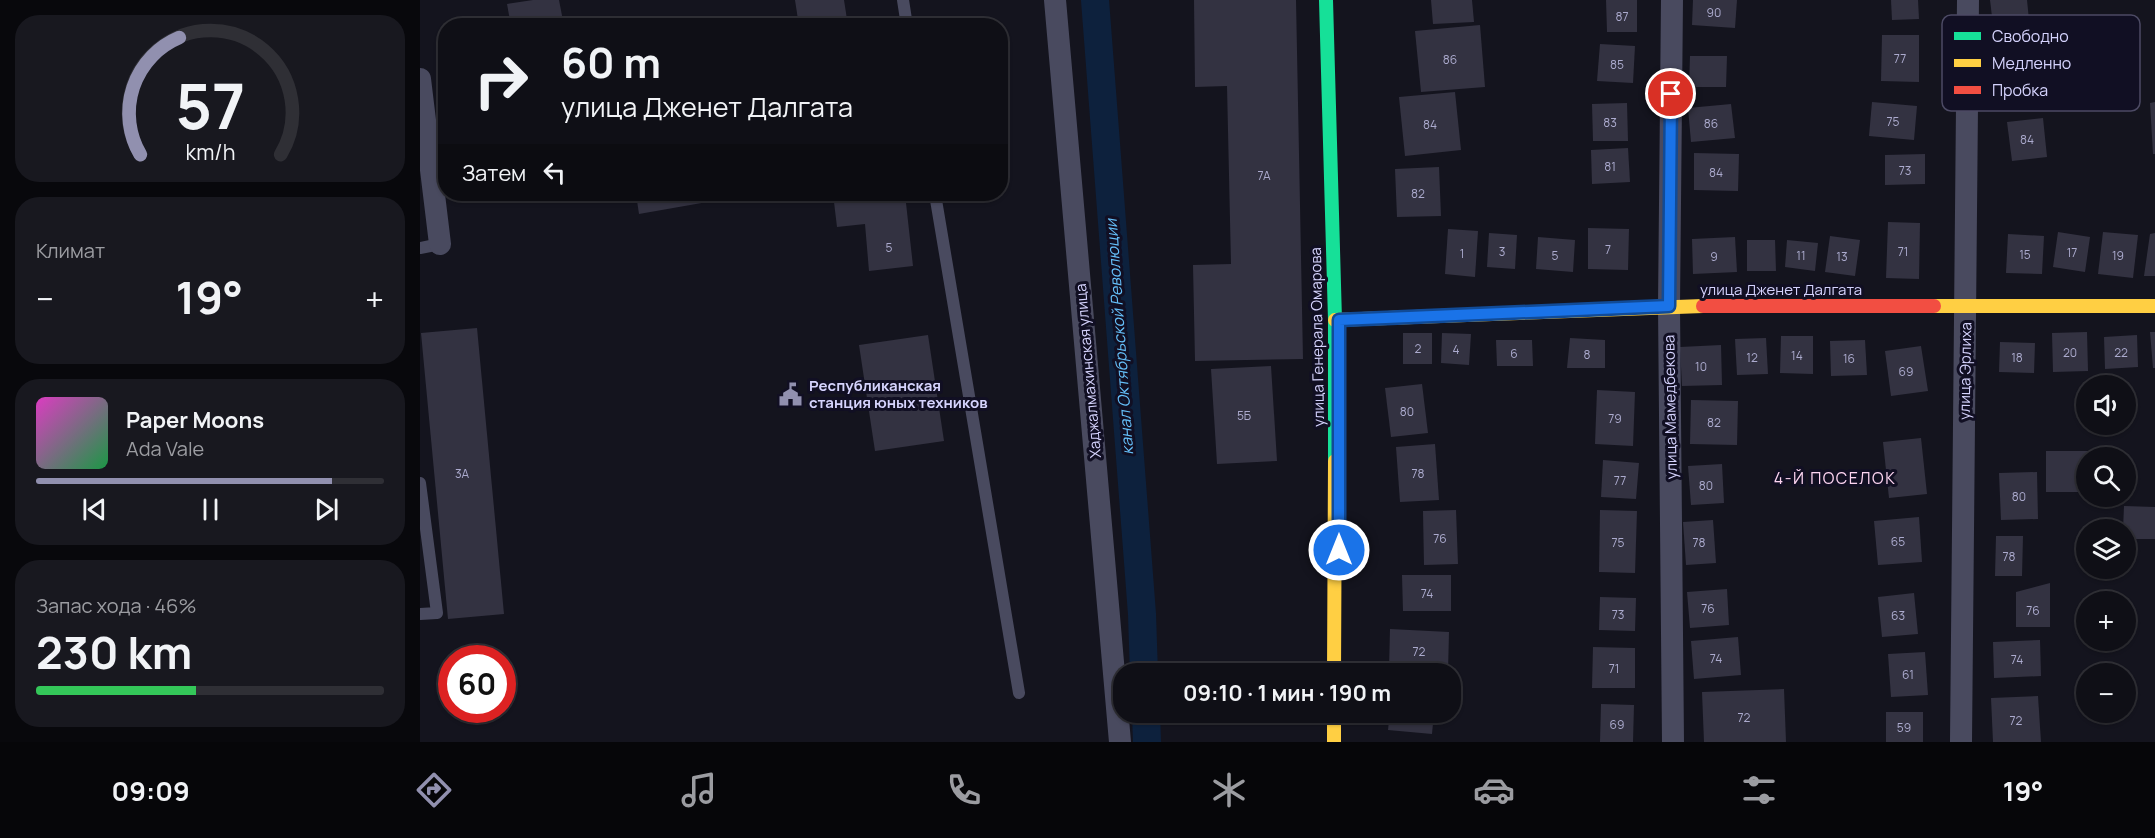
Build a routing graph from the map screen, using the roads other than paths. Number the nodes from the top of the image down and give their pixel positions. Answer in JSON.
{"nodes":[{"id":1,"x":903,"y":0,"type":"edge"},
{"id":2,"x":1055,"y":0,"type":"edge"},
{"id":3,"x":1328,"y":0,"type":"edge"},
{"id":4,"x":1672,"y":0,"type":"edge"},
{"id":5,"x":1968,"y":0,"type":"edge"},
{"id":6,"x":1968,"y":15,"type":"edge"},
{"id":7,"x":906,"y":18,"type":"edge"},
{"id":8,"x":420,"y":79,"type":"edge"},
{"id":9,"x":1967,"y":111,"type":"edge"},
{"id":10,"x":936,"y":201,"type":"edge"},
{"id":11,"x":430,"y":246,"type":"edge"},
{"id":12,"x":1966,"y":305,"type":"junction"},
{"id":13,"x":1669,"y":306,"type":"junction"},
{"id":14,"x":2155,"y":306,"type":"edge"},
{"id":15,"x":1337,"y":320,"type":"junction"},
{"id":16,"x":420,"y":483,"type":"edge"},
{"id":17,"x":420,"y":614,"type":"edge"},
{"id":18,"x":1334,"y":663,"type":"edge"},
{"id":19,"x":1338,"y":663,"type":"edge"},
{"id":20,"x":1019,"y":693,"type":"dead end"},
{"id":21,"x":1334,"y":723,"type":"edge"},
{"id":22,"x":1338,"y":723,"type":"edge"},
{"id":23,"x":1120,"y":742,"type":"edge"},
{"id":24,"x":1334,"y":742,"type":"edge"},
{"id":25,"x":1338,"y":742,"type":"edge"},
{"id":26,"x":1673,"y":742,"type":"edge"},
{"id":27,"x":1961,"y":742,"type":"edge"}],
"edges":[{"from":1,"to":7,"type":"lane"},
{"from":2,"to":23,"type":"street","name":"Хаджалмахинская улица"},
{"from":3,"to":15,"type":"main road","name":"улица Генерала Омарова"},
{"from":4,"to":13,"type":"street","name":"улица Мамедбекова"},
{"from":5,"to":6,"type":"street","name":"улица Эрлиха"},
{"from":8,"to":11,"type":"street"},
{"from":9,"to":12,"type":"street","name":"улица Эрлиха"},
{"from":10,"to":20,"type":"lane"},
{"from":12,"to":13,"type":"main road","name":"улица Дженет Далгата"},
{"from":12,"to":14,"type":"main road","name":"улица Дженет Далгата"},
{"from":12,"to":27,"type":"street","name":"улица Эрлиха"},
{"from":13,"to":15,"type":"main road","name":"улица Дженет Далгата"},
{"from":13,"to":26,"type":"street","name":"улица Мамедбекова"},
{"from":15,"to":18,"type":"main road","name":"улица Генерала Омарова"},
{"from":15,"to":19,"type":"main road","name":"улица Генерала Омарова"},
{"from":16,"to":17,"type":"lane"},
{"from":21,"to":24,"type":"main road"},
{"from":22,"to":25,"type":"main road"}]}
